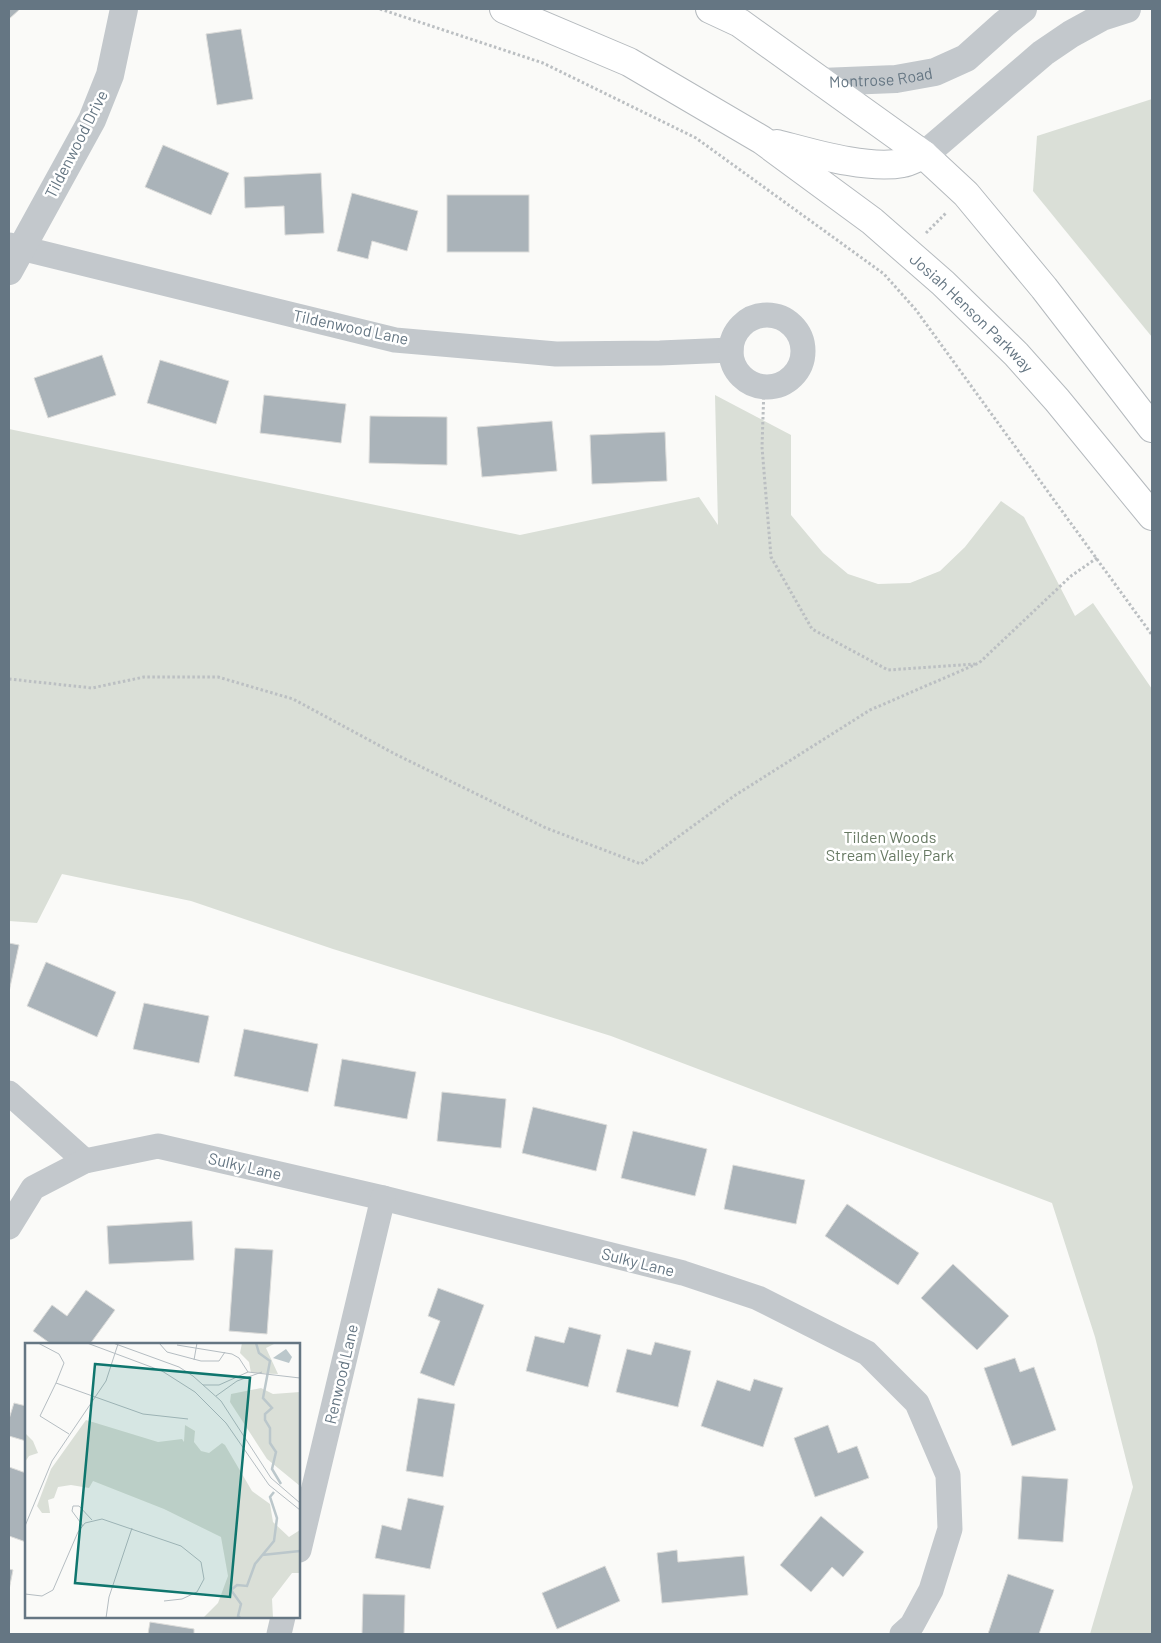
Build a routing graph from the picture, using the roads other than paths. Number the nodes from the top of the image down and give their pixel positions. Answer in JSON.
{"nodes":[{"id":1,"x":124,"y":9,"type":"edge"},
{"id":2,"x":504,"y":9,"type":"edge"},
{"id":3,"x":710,"y":9,"type":"edge"},
{"id":4,"x":1024,"y":9,"type":"edge"},
{"id":5,"x":1127,"y":9,"type":"edge"},
{"id":6,"x":821,"y":82,"type":"junction"},
{"id":7,"x":762,"y":140,"type":"junction"},
{"id":8,"x":924,"y":155,"type":"junction"},
{"id":9,"x":13,"y":255,"type":"edge"},
{"id":10,"x":731,"y":350,"type":"junction"},
{"id":11,"x":1152,"y":428,"type":"edge"},
{"id":12,"x":1152,"y":516,"type":"edge"},
{"id":13,"x":9,"y":1093,"type":"edge"},
{"id":14,"x":85,"y":1161,"type":"junction"},
{"id":15,"x":383,"y":1198,"type":"junction"},
{"id":16,"x":12,"y":1214,"type":"edge"},
{"id":17,"x":300,"y":1546,"type":"edge"},
{"id":18,"x":283,"y":1618,"type":"edge"},
{"id":19,"x":279,"y":1634,"type":"edge"},
{"id":20,"x":902,"y":1634,"type":"edge"}],
"edges":[{"from":1,"to":9,"type":"street","name":"Tildenwood Drive"},
{"from":2,"to":7,"type":"main road"},
{"from":3,"to":6,"type":"main road","name":"Montrose Road"},
{"from":4,"to":6,"type":"street","name":"Montrose Road"},
{"from":5,"to":8,"type":"street"},
{"from":6,"to":8,"type":"main road"},
{"from":7,"to":8,"type":"main road"},
{"from":7,"to":12,"type":"main road","name":"Josiah Henson Parkway"},
{"from":8,"to":11,"type":"main road"},
{"from":9,"to":10,"type":"street","name":"Tildenwood Lane"},
{"from":10,"to":10,"type":"street"},
{"from":13,"to":14,"type":"street"},
{"from":14,"to":15,"type":"street","name":"Sulky Lane"},
{"from":14,"to":16,"type":"street","name":"Sulky Lane"},
{"from":15,"to":17,"type":"street","name":"Renwood Lane"},
{"from":15,"to":20,"type":"street","name":"Sulky Lane"},
{"from":18,"to":19,"type":"street"}]}
